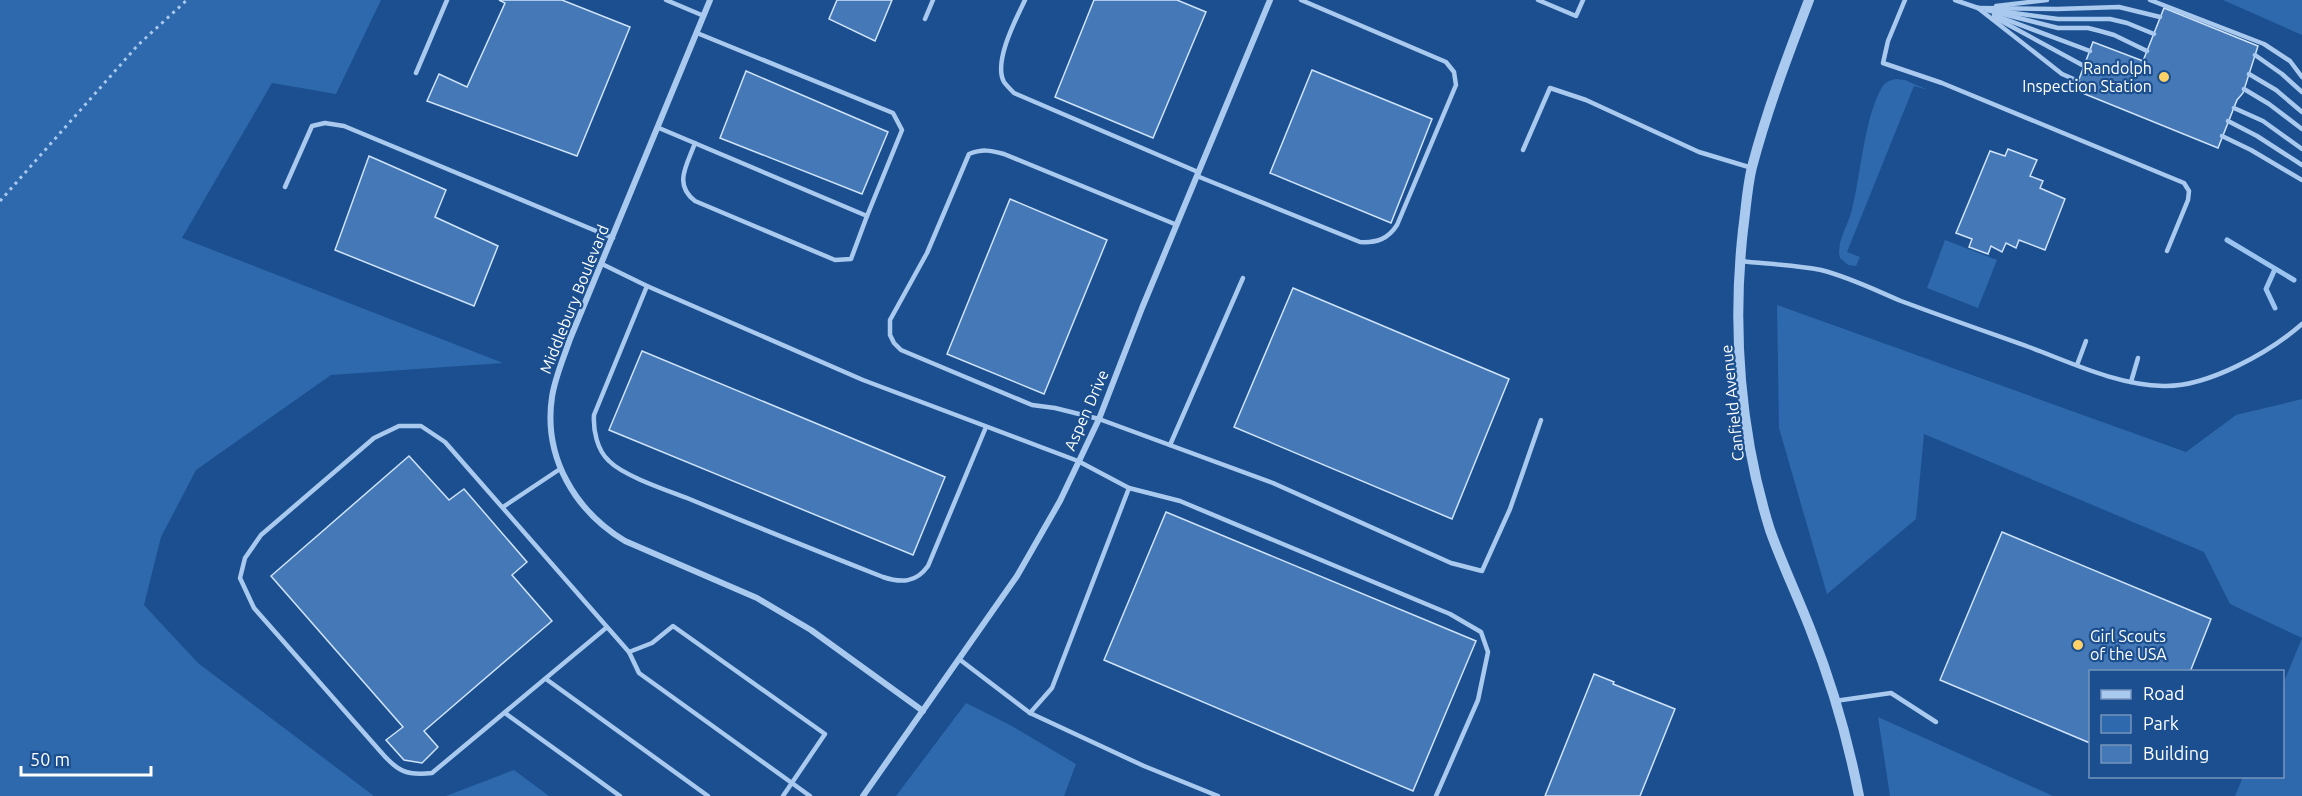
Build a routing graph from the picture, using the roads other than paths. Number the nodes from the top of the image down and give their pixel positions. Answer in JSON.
{"nodes":[{"id":1,"x":447,"y":0,"type":"edge"},
{"id":2,"x":666,"y":0,"type":"edge"},
{"id":3,"x":710,"y":0,"type":"edge"},
{"id":4,"x":933,"y":0,"type":"edge"},
{"id":5,"x":1025,"y":0,"type":"edge"},
{"id":6,"x":1270,"y":0,"type":"edge"},
{"id":7,"x":1301,"y":0,"type":"edge"},
{"id":8,"x":1538,"y":0,"type":"edge"},
{"id":9,"x":1582,"y":0,"type":"edge"},
{"id":10,"x":1809,"y":0,"type":"edge"},
{"id":11,"x":1905,"y":0,"type":"edge"},
{"id":12,"x":1955,"y":0,"type":"edge"},
{"id":13,"x":2047,"y":0,"type":"edge"},
{"id":14,"x":2150,"y":0,"type":"edge"},
{"id":15,"x":1978,"y":8,"type":"junction"},
{"id":16,"x":704,"y":16,"type":"junction"},
{"id":17,"x":2160,"y":17,"type":"dead end"},
{"id":18,"x":925,"y":19,"type":"dead end"},
{"id":19,"x":697,"y":33,"type":"junction"},
{"id":20,"x":2154,"y":34,"type":"dead end"},
{"id":21,"x":2090,"y":51,"type":"dead end"},
{"id":22,"x":2147,"y":51,"type":"dead end"},
{"id":23,"x":2255,"y":55,"type":"dead end"},
{"id":24,"x":2084,"y":66,"type":"dead end"},
{"id":25,"x":416,"y":73,"type":"dead end"},
{"id":26,"x":2249,"y":74,"type":"dead end"},
{"id":27,"x":2302,"y":77,"type":"edge"},
{"id":28,"x":2078,"y":81,"type":"dead end"},
{"id":29,"x":2244,"y":89,"type":"dead end"},
{"id":30,"x":2302,"y":92,"type":"edge"},
{"id":31,"x":2234,"y":108,"type":"dead end"},
{"id":32,"x":2302,"y":112,"type":"edge"},
{"id":33,"x":2228,"y":121,"type":"dead end"},
{"id":34,"x":659,"y":128,"type":"junction"},
{"id":35,"x":2302,"y":129,"type":"edge"},
{"id":36,"x":2222,"y":136,"type":"dead end"},
{"id":37,"x":695,"y":143,"type":"junction"},
{"id":38,"x":2302,"y":149,"type":"edge"},
{"id":39,"x":1523,"y":150,"type":"dead end"},
{"id":40,"x":2302,"y":165,"type":"edge"},
{"id":41,"x":1752,"y":168,"type":"junction"},
{"id":42,"x":1198,"y":174,"type":"junction"},
{"id":43,"x":2302,"y":180,"type":"edge"},
{"id":44,"x":285,"y":187,"type":"dead end"},
{"id":45,"x":867,"y":216,"type":"junction"},
{"id":46,"x":1177,"y":225,"type":"junction"},
{"id":47,"x":613,"y":238,"type":"junction"},
{"id":48,"x":2167,"y":251,"type":"dead end"},
{"id":49,"x":1740,"y":261,"type":"junction"},
{"id":50,"x":602,"y":264,"type":"junction"},
{"id":51,"x":1243,"y":278,"type":"dead end"},
{"id":52,"x":647,"y":286,"type":"junction"},
{"id":53,"x":2302,"y":324,"type":"edge"},
{"id":54,"x":2086,"y":341,"type":"dead end"},
{"id":55,"x":2138,"y":358,"type":"dead end"},
{"id":56,"x":2077,"y":365,"type":"junction"},
{"id":57,"x":2131,"y":382,"type":"junction"},
{"id":58,"x":1099,"y":419,"type":"junction"},
{"id":59,"x":1541,"y":420,"type":"dead end"},
{"id":60,"x":986,"y":427,"type":"junction"},
{"id":61,"x":1170,"y":445,"type":"junction"},
{"id":62,"x":1078,"y":462,"type":"junction"},
{"id":63,"x":560,"y":469,"type":"junction"},
{"id":64,"x":1129,"y":488,"type":"junction"},
{"id":65,"x":503,"y":507,"type":"junction"},
{"id":66,"x":606,"y":628,"type":"junction"},
{"id":67,"x":629,"y":652,"type":"junction"},
{"id":68,"x":959,"y":659,"type":"junction"},
{"id":69,"x":546,"y":679,"type":"junction"},
{"id":70,"x":1835,"y":701,"type":"junction"},
{"id":71,"x":923,"y":711,"type":"junction"},
{"id":72,"x":506,"y":712,"type":"junction"},
{"id":73,"x":1030,"y":712,"type":"junction"},
{"id":74,"x":1936,"y":722,"type":"dead end"},
{"id":75,"x":792,"y":783,"type":"junction"},
{"id":76,"x":620,"y":796,"type":"edge"},
{"id":77,"x":708,"y":796,"type":"edge"},
{"id":78,"x":783,"y":796,"type":"edge"},
{"id":79,"x":810,"y":796,"type":"edge"},
{"id":80,"x":864,"y":796,"type":"edge"},
{"id":81,"x":1218,"y":796,"type":"edge"},
{"id":82,"x":1436,"y":796,"type":"edge"},
{"id":83,"x":1859,"y":796,"type":"edge"}],
"edges":[{"from":1,"to":25,"type":"lane"},
{"from":2,"to":16,"type":"lane"},
{"from":3,"to":16,"type":"street","name":"Middlebury Boulevard"},
{"from":4,"to":18,"type":"lane"},
{"from":5,"to":42,"type":"lane"},
{"from":6,"to":42,"type":"street","name":"Aspen Drive"},
{"from":7,"to":42,"type":"lane"},
{"from":8,"to":9,"type":"lane"},
{"from":10,"to":41,"type":"street","name":"Canfield Avenue"},
{"from":11,"to":48,"type":"lane"},
{"from":12,"to":15,"type":"lane"},
{"from":13,"to":15,"type":"lane"},
{"from":14,"to":27,"type":"lane"},
{"from":15,"to":17,"type":"lane"},
{"from":15,"to":20,"type":"lane"},
{"from":15,"to":21,"type":"lane"},
{"from":15,"to":22,"type":"lane"},
{"from":15,"to":24,"type":"lane"},
{"from":15,"to":28,"type":"lane"},
{"from":16,"to":19,"type":"street","name":"Middlebury Boulevard"},
{"from":19,"to":34,"type":"street","name":"Middlebury Boulevard"},
{"from":19,"to":45,"type":"lane"},
{"from":23,"to":30,"type":"lane"},
{"from":26,"to":32,"type":"lane"},
{"from":29,"to":35,"type":"lane"},
{"from":31,"to":38,"type":"lane"},
{"from":33,"to":40,"type":"lane"},
{"from":34,"to":37,"type":"lane"},
{"from":34,"to":47,"type":"street","name":"Middlebury Boulevard"},
{"from":36,"to":43,"type":"lane"},
{"from":37,"to":45,"type":"lane"},
{"from":37,"to":45,"type":"lane"},
{"from":39,"to":41,"type":"lane"},
{"from":41,"to":49,"type":"street","name":"Canfield Avenue"},
{"from":42,"to":46,"type":"street","name":"Aspen Drive"},
{"from":44,"to":47,"type":"lane"},
{"from":46,"to":58,"type":"street","name":"Aspen Drive"},
{"from":46,"to":58,"type":"lane"},
{"from":47,"to":50,"type":"street","name":"Middlebury Boulevard"},
{"from":49,"to":56,"type":"lane"},
{"from":49,"to":70,"type":"street","name":"Canfield Avenue"},
{"from":50,"to":52,"type":"lane"},
{"from":50,"to":63,"type":"street","name":"Middlebury Boulevard"},
{"from":51,"to":61,"type":"lane"},
{"from":52,"to":60,"type":"lane"},
{"from":52,"to":60,"type":"lane"},
{"from":53,"to":57,"type":"lane"},
{"from":54,"to":56,"type":"lane"},
{"from":55,"to":57,"type":"lane"},
{"from":56,"to":57,"type":"lane"},
{"from":58,"to":61,"type":"lane"},
{"from":58,"to":62,"type":"street","name":"Aspen Drive"},
{"from":59,"to":61,"type":"lane"},
{"from":60,"to":62,"type":"lane"},
{"from":62,"to":64,"type":"lane"},
{"from":62,"to":68,"type":"street","name":"Aspen Drive"},
{"from":63,"to":65,"type":"lane"},
{"from":63,"to":71,"type":"street","name":"Middlebury Boulevard"},
{"from":64,"to":73,"type":"lane"},
{"from":64,"to":82,"type":"lane"},
{"from":65,"to":66,"type":"lane"},
{"from":65,"to":72,"type":"lane"},
{"from":66,"to":67,"type":"lane"},
{"from":66,"to":69,"type":"lane"},
{"from":67,"to":75,"type":"lane"},
{"from":67,"to":75,"type":"lane"},
{"from":68,"to":71,"type":"street","name":"Aspen Drive"},
{"from":68,"to":73,"type":"lane"},
{"from":69,"to":72,"type":"lane"},
{"from":69,"to":77,"type":"lane"},
{"from":70,"to":74,"type":"lane"},
{"from":70,"to":83,"type":"street","name":"Canfield Avenue"},
{"from":71,"to":80,"type":"street","name":"Aspen Drive"},
{"from":72,"to":76,"type":"lane"},
{"from":73,"to":81,"type":"lane"},
{"from":75,"to":78,"type":"lane"},
{"from":75,"to":79,"type":"lane"}]}
